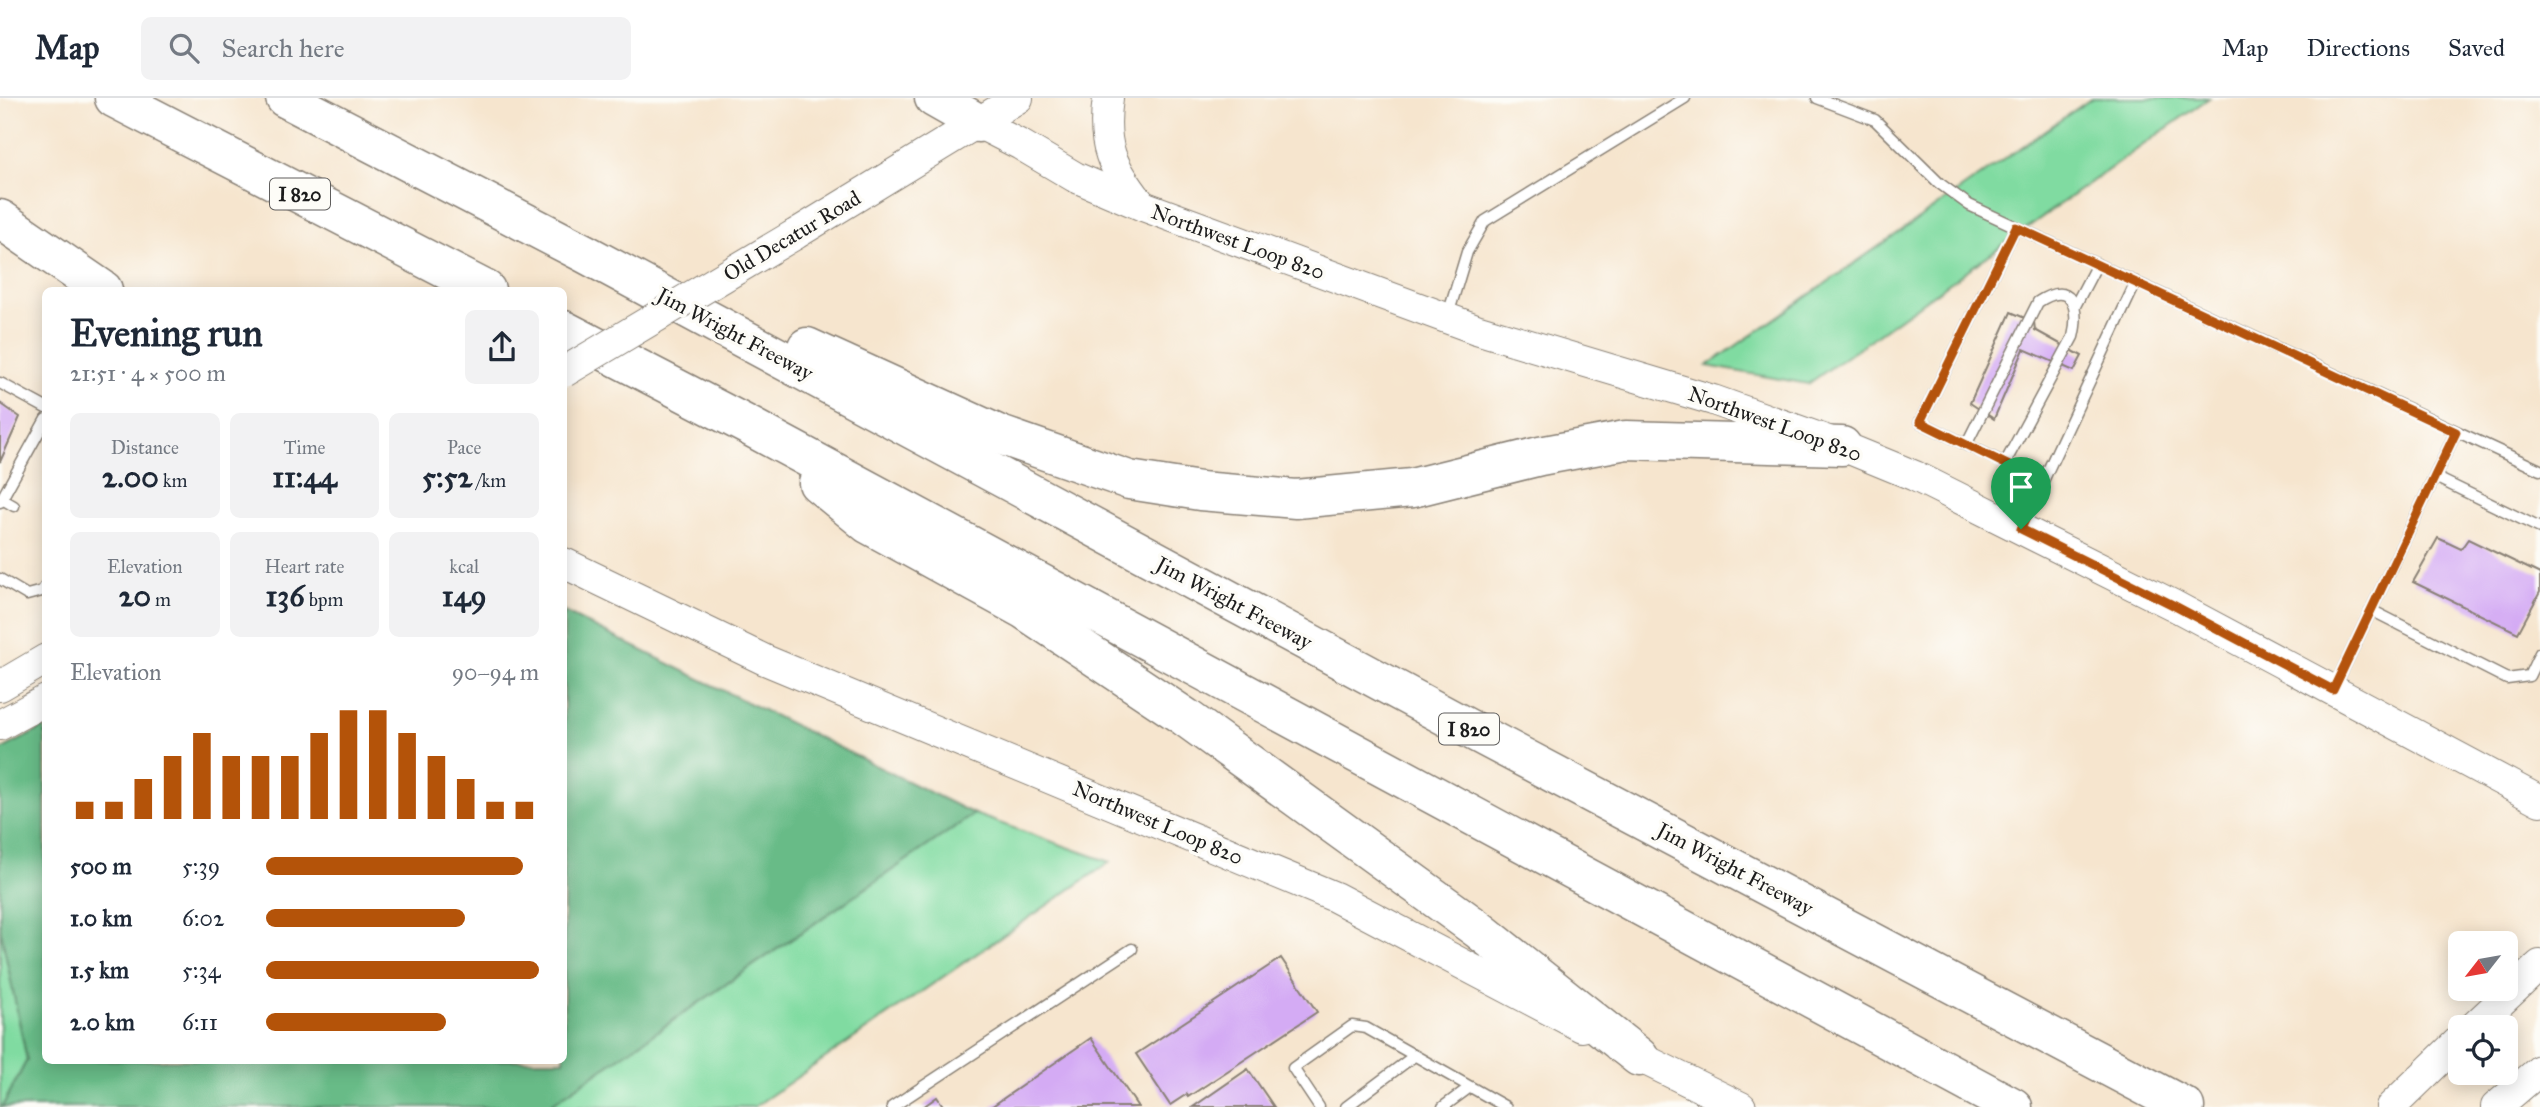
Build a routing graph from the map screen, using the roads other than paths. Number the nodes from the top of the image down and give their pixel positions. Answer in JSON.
{"nodes":[{"id":1,"x":114,"y":98,"type":"edge"},
{"id":2,"x":285,"y":98,"type":"edge"},
{"id":3,"x":934,"y":98,"type":"edge"},
{"id":4,"x":1018,"y":98,"type":"edge"},
{"id":5,"x":1108,"y":98,"type":"edge"},
{"id":6,"x":1685,"y":98,"type":"edge"},
{"id":7,"x":1817,"y":98,"type":"edge"},
{"id":8,"x":978,"y":123,"type":"junction"},
{"id":9,"x":1143,"y":206,"type":"junction"},
{"id":10,"x":0,"y":219,"type":"edge"},
{"id":11,"x":2016,"y":227,"type":"junction"},
{"id":12,"x":2097,"y":264,"type":"junction"},
{"id":13,"x":2136,"y":282,"type":"junction"},
{"id":14,"x":99,"y":287,"type":"edge"},
{"id":15,"x":480,"y":287,"type":"edge"},
{"id":16,"x":2076,"y":306,"type":"junction"},
{"id":17,"x":1447,"y":318,"type":"junction"},
{"id":18,"x":567,"y":333,"type":"edge"},
{"id":19,"x":756,"y":345,"type":"junction"},
{"id":20,"x":567,"y":370,"type":"edge"},
{"id":21,"x":0,"y":383,"type":"edge"},
{"id":22,"x":42,"y":406,"type":"edge"},
{"id":23,"x":42,"y":426,"type":"edge"},
{"id":24,"x":749,"y":426,"type":"junction"},
{"id":25,"x":2456,"y":432,"type":"junction"},
{"id":26,"x":1966,"y":445,"type":"junction"},
{"id":27,"x":1842,"y":446,"type":"junction"},
{"id":28,"x":30,"y":447,"type":"junction"},
{"id":29,"x":42,"y":454,"type":"dead end"},
{"id":30,"x":2005,"y":463,"type":"junction"},
{"id":31,"x":2540,"y":470,"type":"edge"},
{"id":32,"x":16,"y":474,"type":"junction"},
{"id":33,"x":2435,"y":477,"type":"junction"},
{"id":34,"x":27,"y":480,"type":"dead end"},
{"id":35,"x":2042,"y":482,"type":"junction"},
{"id":36,"x":1,"y":501,"type":"edge"},
{"id":37,"x":15,"y":506,"type":"dead end"},
{"id":38,"x":2540,"y":528,"type":"edge"},
{"id":39,"x":2021,"y":529,"type":"junction"},
{"id":40,"x":567,"y":564,"type":"edge"},
{"id":41,"x":0,"y":579,"type":"edge"},
{"id":42,"x":42,"y":591,"type":"edge"},
{"id":43,"x":2371,"y":610,"type":"junction"},
{"id":44,"x":2540,"y":653,"type":"edge"},
{"id":45,"x":42,"y":661,"type":"edge"},
{"id":46,"x":2535,"y":679,"type":"edge"},
{"id":47,"x":0,"y":686,"type":"edge"},
{"id":48,"x":2333,"y":690,"type":"junction"},
{"id":49,"x":42,"y":702,"type":"edge"},
{"id":50,"x":0,"y":725,"type":"edge"},
{"id":51,"x":2540,"y":801,"type":"edge"},
{"id":52,"x":1132,"y":949,"type":"dead end"},
{"id":53,"x":2540,"y":965,"type":"edge"},
{"id":54,"x":2487,"y":1015,"type":"edge"},
{"id":55,"x":2448,"y":1052,"type":"edge"},
{"id":56,"x":1414,"y":1056,"type":"junction"},
{"id":57,"x":1639,"y":1057,"type":"junction"},
{"id":58,"x":2540,"y":1070,"type":"edge"},
{"id":59,"x":1470,"y":1087,"type":"junction"},
{"id":60,"x":892,"y":1107,"type":"edge"},
{"id":61,"x":1319,"y":1107,"type":"edge"},
{"id":62,"x":1346,"y":1107,"type":"edge"},
{"id":63,"x":1443,"y":1107,"type":"edge"},
{"id":64,"x":1506,"y":1107,"type":"edge"},
{"id":65,"x":1741,"y":1107,"type":"edge"},
{"id":66,"x":2013,"y":1107,"type":"edge"},
{"id":67,"x":2185,"y":1107,"type":"edge"},
{"id":68,"x":2391,"y":1107,"type":"edge"},
{"id":69,"x":2496,"y":1107,"type":"edge"}],
"edges":[{"from":1,"to":15,"type":"highway","number":"I 820"},
{"from":2,"to":19,"type":"highway","name":"Jim Wright Freeway","number":"I 820"},
{"from":3,"to":8,"type":"highway"},
{"from":4,"to":8,"type":"main road","name":"Old Decatur Road"},
{"from":5,"to":9,"type":"main road"},
{"from":6,"to":17,"type":"lane"},
{"from":7,"to":11,"type":"lane"},
{"from":8,"to":9,"type":"main road","name":"Northwest Loop 820"},
{"from":8,"to":20,"type":"main road","name":"Old Decatur Road","bridge":true},
{"from":9,"to":17,"type":"main road","name":"Northwest Loop 820"},
{"from":10,"to":14,"type":"highway"},
{"from":11,"to":12,"type":"lane"},
{"from":11,"to":26,"type":"lane"},
{"from":12,"to":13,"type":"lane"},
{"from":12,"to":16,"type":"lane"},
{"from":13,"to":25,"type":"lane"},
{"from":13,"to":35,"type":"lane"},
{"from":16,"to":26,"type":"lane"},
{"from":16,"to":30,"type":"lane"},
{"from":17,"to":27,"type":"main road","name":"Northwest Loop 820"},
{"from":18,"to":24,"type":"highway"},
{"from":19,"to":27,"type":"highway"},
{"from":19,"to":67,"type":"highway","name":"Jim Wright Freeway","number":"I 820"},
{"from":21,"to":22,"type":"lane"},
{"from":23,"to":28,"type":"lane"},
{"from":24,"to":57,"type":"highway"},
{"from":24,"to":66,"type":"highway"},
{"from":25,"to":31,"type":"lane"},
{"from":25,"to":33,"type":"lane"},
{"from":26,"to":30,"type":"lane"},
{"from":27,"to":39,"type":"main road","name":"Northwest Loop 820"},
{"from":28,"to":29,"type":"lane"},
{"from":28,"to":32,"type":"lane"},
{"from":30,"to":35,"type":"lane"},
{"from":32,"to":34,"type":"lane"},
{"from":32,"to":36,"type":"lane"},
{"from":33,"to":38,"type":"lane"},
{"from":33,"to":43,"type":"lane"},
{"from":35,"to":39,"type":"lane"},
{"from":36,"to":37,"type":"lane"},
{"from":39,"to":48,"type":"main road","name":"Northwest Loop 820"},
{"from":40,"to":57,"type":"main road","name":"Northwest Loop 820"},
{"from":41,"to":42,"type":"lane"},
{"from":43,"to":46,"type":"lane"},
{"from":43,"to":48,"type":"lane"},
{"from":44,"to":46,"type":"lane"},
{"from":45,"to":47,"type":"main road"},
{"from":48,"to":51,"type":"main road","name":"Northwest Loop 820"},
{"from":49,"to":50,"type":"main road"},
{"from":52,"to":60,"type":"lane"},
{"from":53,"to":54,"type":"main road"},
{"from":55,"to":68,"type":"main road"},
{"from":56,"to":59,"type":"lane"},
{"from":56,"to":61,"type":"lane"},
{"from":56,"to":62,"type":"lane"},
{"from":57,"to":65,"type":"main road","name":"Northwest Loop 820"},
{"from":58,"to":69,"type":"main road"},
{"from":59,"to":63,"type":"lane"},
{"from":59,"to":64,"type":"lane"}]}
